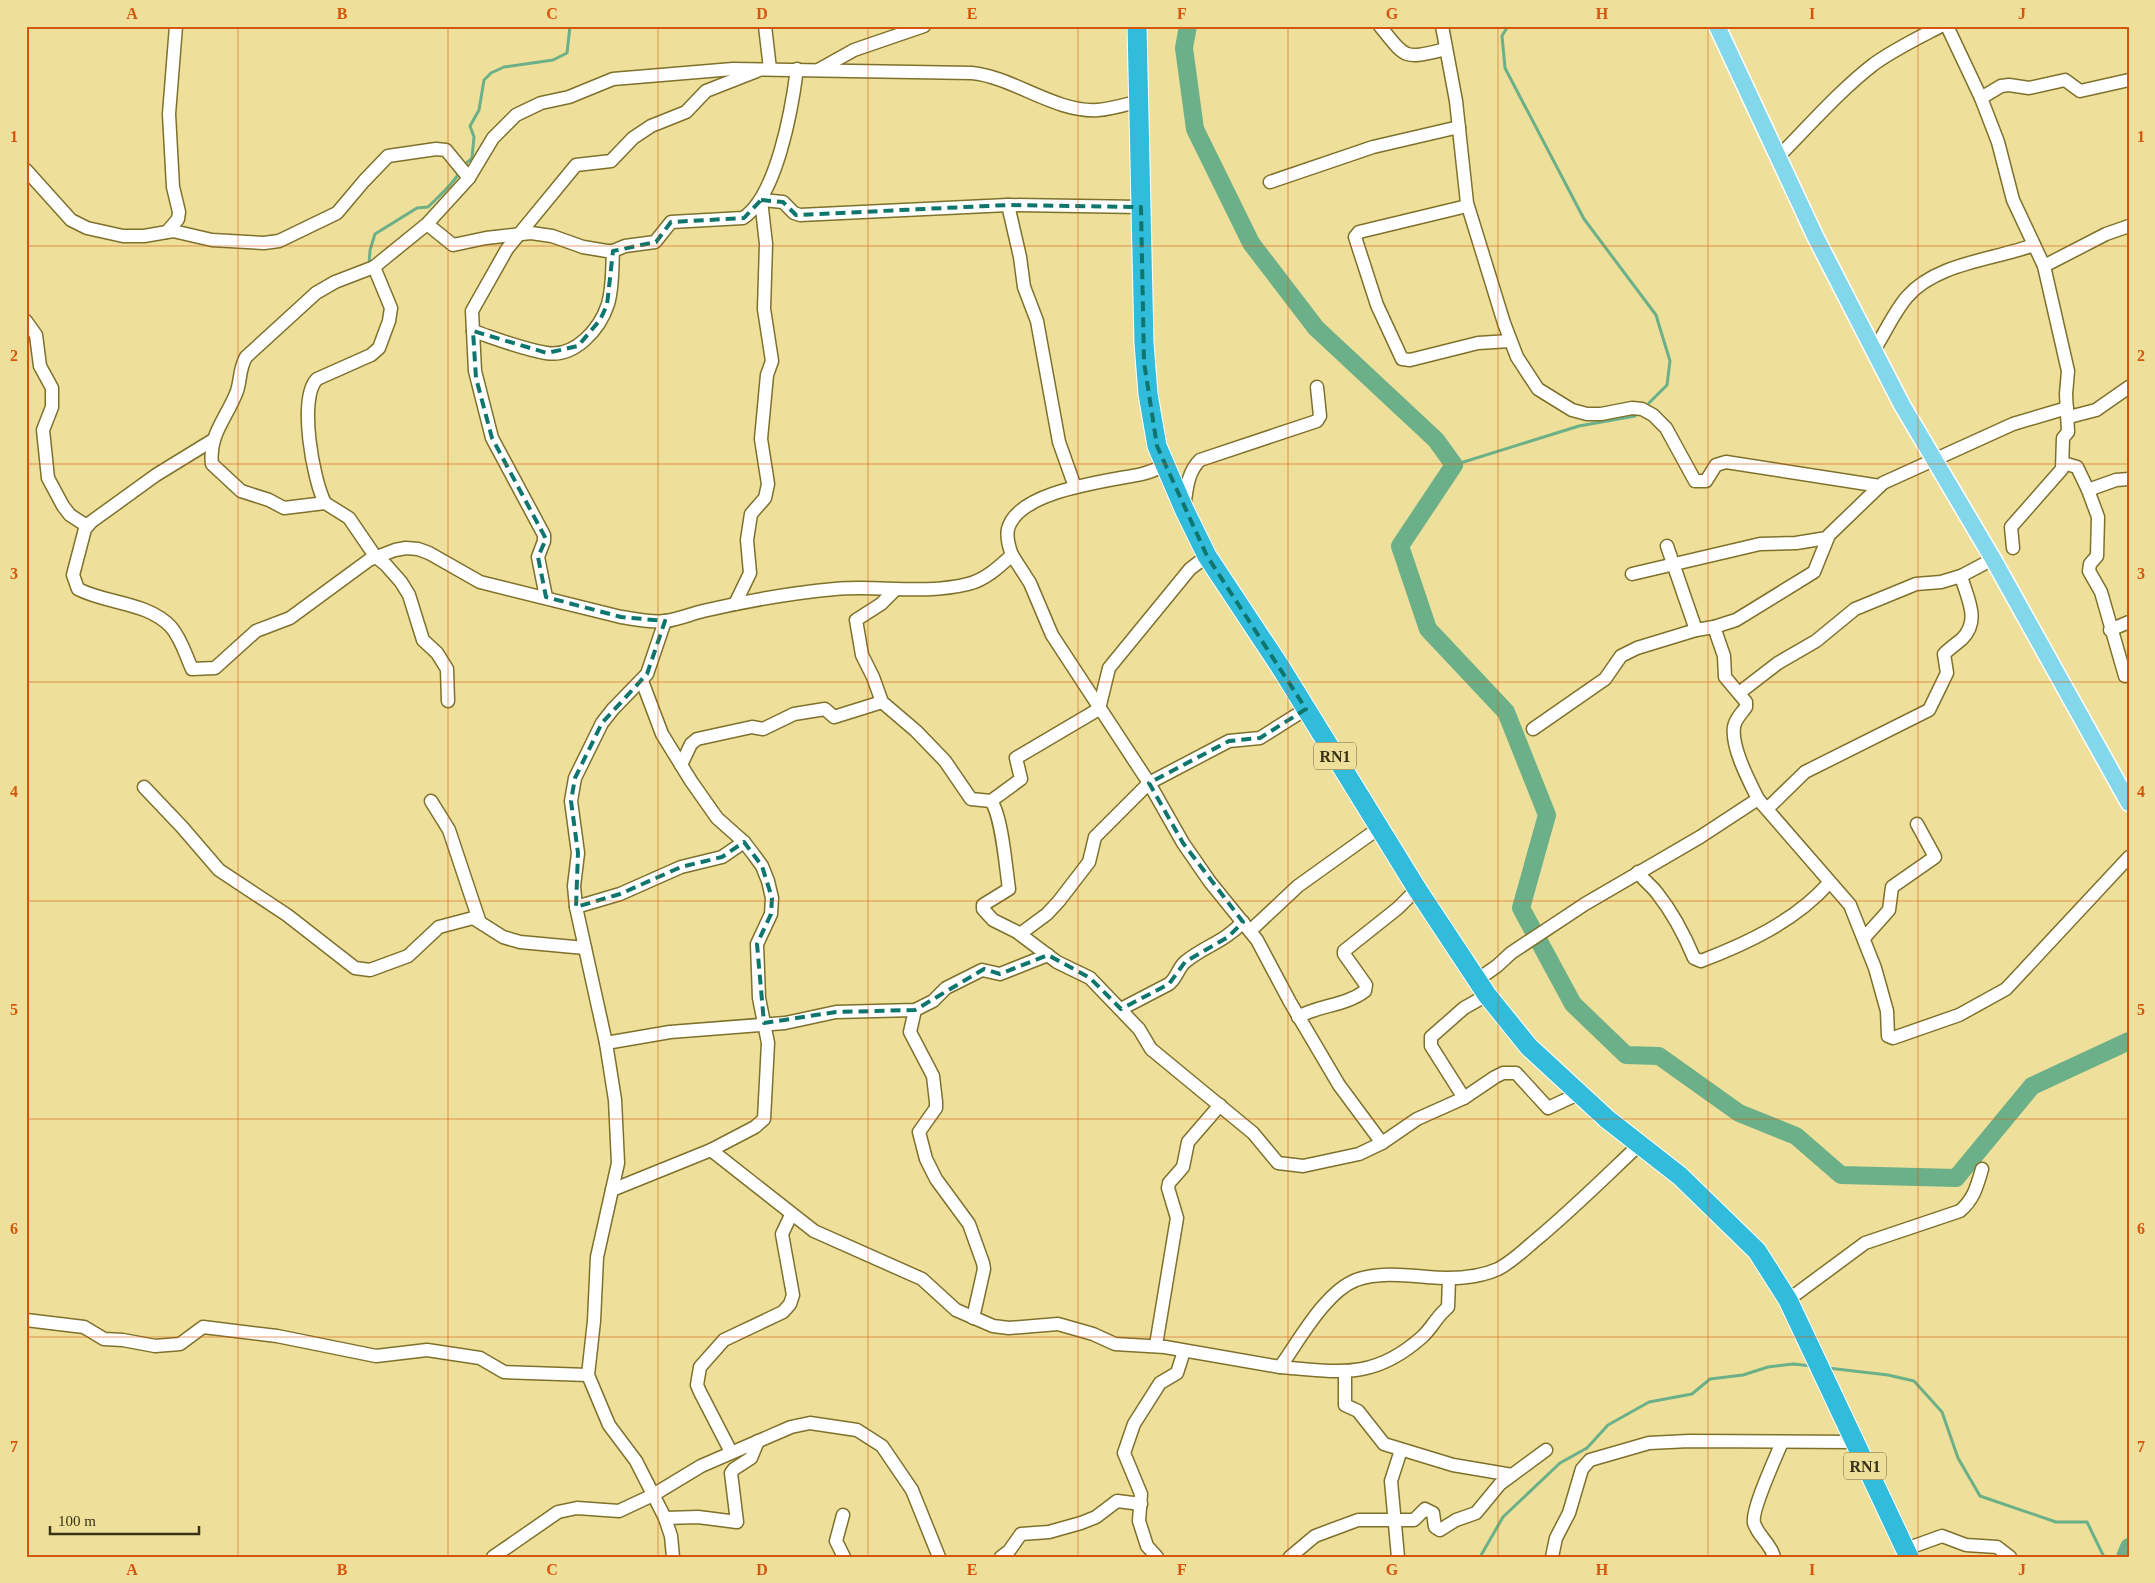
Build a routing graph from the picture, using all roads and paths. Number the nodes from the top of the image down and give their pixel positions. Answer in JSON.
{"nodes":[{"id":1,"x":176,"y":26,"type":"edge"},
{"id":2,"x":766,"y":26,"type":"edge"},
{"id":3,"x":924,"y":26,"type":"edge"},
{"id":4,"x":1137,"y":26,"type":"edge"},
{"id":5,"x":1380,"y":26,"type":"edge"},
{"id":6,"x":1442,"y":26,"type":"edge"},
{"id":7,"x":1717,"y":26,"type":"edge"},
{"id":8,"x":1941,"y":26,"type":"edge"},
{"id":9,"x":1947,"y":26,"type":"edge"},
{"id":10,"x":1446,"y":48,"type":"junction"},
{"id":11,"x":767,"y":69,"type":"junction"},
{"id":12,"x":797,"y":69,"type":"junction"},
{"id":13,"x":818,"y":70,"type":"junction"},
{"id":14,"x":2129,"y":80,"type":"edge"},
{"id":15,"x":1981,"y":98,"type":"junction"},
{"id":16,"x":1140,"y":101,"type":"junction"},
{"id":17,"x":1459,"y":127,"type":"junction"},
{"id":18,"x":1778,"y":157,"type":"junction"},
{"id":19,"x":26,"y":170,"type":"edge"},
{"id":20,"x":469,"y":178,"type":"junction"},
{"id":21,"x":1270,"y":182,"type":"dead end"},
{"id":22,"x":761,"y":200,"type":"junction"},
{"id":23,"x":1008,"y":206,"type":"junction"},
{"id":24,"x":1468,"y":206,"type":"junction"},
{"id":25,"x":1141,"y":208,"type":"junction"},
{"id":26,"x":427,"y":224,"type":"junction"},
{"id":27,"x":2129,"y":226,"type":"edge"},
{"id":28,"x":167,"y":232,"type":"junction"},
{"id":29,"x":520,"y":234,"type":"junction"},
{"id":30,"x":2034,"y":245,"type":"junction"},
{"id":31,"x":613,"y":251,"type":"junction"},
{"id":32,"x":2044,"y":266,"type":"junction"},
{"id":33,"x":374,"y":267,"type":"junction"},
{"id":34,"x":26,"y":321,"type":"edge"},
{"id":35,"x":473,"y":331,"type":"junction"},
{"id":36,"x":1510,"y":341,"type":"junction"},
{"id":37,"x":1874,"y":350,"type":"junction"},
{"id":38,"x":1317,"y":387,"type":"dead end"},
{"id":39,"x":2129,"y":387,"type":"edge"},
{"id":40,"x":2068,"y":413,"type":"junction"},
{"id":41,"x":213,"y":440,"type":"junction"},
{"id":42,"x":1935,"y":458,"type":"junction"},
{"id":43,"x":2063,"y":463,"type":"junction"},
{"id":44,"x":1164,"y":466,"type":"junction"},
{"id":45,"x":2129,"y":479,"type":"edge"},
{"id":46,"x":1880,"y":486,"type":"junction"},
{"id":47,"x":1075,"y":487,"type":"junction"},
{"id":48,"x":2088,"y":490,"type":"junction"},
{"id":49,"x":325,"y":503,"type":"junction"},
{"id":50,"x":1184,"y":509,"type":"junction"},
{"id":51,"x":87,"y":526,"type":"junction"},
{"id":52,"x":1827,"y":538,"type":"junction"},
{"id":53,"x":1667,"y":546,"type":"dead end"},
{"id":54,"x":2013,"y":548,"type":"dead end"},
{"id":55,"x":375,"y":556,"type":"junction"},
{"id":56,"x":1012,"y":556,"type":"junction"},
{"id":57,"x":1208,"y":556,"type":"junction"},
{"id":58,"x":1993,"y":559,"type":"junction"},
{"id":59,"x":1672,"y":564,"type":"junction"},
{"id":60,"x":1632,"y":574,"type":"dead end"},
{"id":61,"x":1961,"y":576,"type":"junction"},
{"id":62,"x":895,"y":590,"type":"junction"},
{"id":63,"x":546,"y":597,"type":"junction"},
{"id":64,"x":735,"y":604,"type":"junction"},
{"id":65,"x":665,"y":621,"type":"junction"},
{"id":66,"x":2129,"y":622,"type":"edge"},
{"id":67,"x":1714,"y":627,"type":"junction"},
{"id":68,"x":1696,"y":630,"type":"junction"},
{"id":69,"x":2110,"y":630,"type":"junction"},
{"id":70,"x":2124,"y":676,"type":"dead end"},
{"id":71,"x":642,"y":682,"type":"junction"},
{"id":72,"x":1739,"y":693,"type":"junction"},
{"id":73,"x":448,"y":701,"type":"dead end"},
{"id":74,"x":882,"y":702,"type":"junction"},
{"id":75,"x":1099,"y":709,"type":"junction"},
{"id":76,"x":1306,"y":709,"type":"junction"},
{"id":77,"x":1533,"y":729,"type":"dead end"},
{"id":78,"x":681,"y":765,"type":"junction"},
{"id":79,"x":1149,"y":783,"type":"junction"},
{"id":80,"x":144,"y":787,"type":"dead end"},
{"id":81,"x":1758,"y":799,"type":"junction"},
{"id":82,"x":431,"y":801,"type":"dead end"},
{"id":83,"x":991,"y":801,"type":"junction"},
{"id":84,"x":2129,"y":803,"type":"edge"},
{"id":85,"x":1767,"y":809,"type":"junction"},
{"id":86,"x":1917,"y":824,"type":"dead end"},
{"id":87,"x":1380,"y":828,"type":"junction"},
{"id":88,"x":744,"y":842,"type":"junction"},
{"id":89,"x":2129,"y":857,"type":"edge"},
{"id":90,"x":1638,"y":872,"type":"junction"},
{"id":91,"x":1829,"y":884,"type":"junction"},
{"id":92,"x":1417,"y":889,"type":"junction"},
{"id":93,"x":576,"y":907,"type":"junction"},
{"id":94,"x":479,"y":920,"type":"junction"},
{"id":95,"x":1246,"y":926,"type":"junction"},
{"id":96,"x":1020,"y":934,"type":"junction"},
{"id":97,"x":1864,"y":938,"type":"junction"},
{"id":98,"x":584,"y":948,"type":"junction"},
{"id":99,"x":1048,"y":956,"type":"junction"},
{"id":100,"x":1482,"y":988,"type":"junction"},
{"id":101,"x":1121,"y":1009,"type":"junction"},
{"id":102,"x":914,"y":1010,"type":"junction"},
{"id":103,"x":1298,"y":1017,"type":"junction"},
{"id":104,"x":764,"y":1023,"type":"junction"},
{"id":105,"x":606,"y":1043,"type":"junction"},
{"id":106,"x":1578,"y":1094,"type":"junction"},
{"id":107,"x":1464,"y":1098,"type":"junction"},
{"id":108,"x":1220,"y":1106,"type":"junction"},
{"id":109,"x":1382,"y":1144,"type":"junction"},
{"id":110,"x":1640,"y":1144,"type":"junction"},
{"id":111,"x":711,"y":1150,"type":"junction"},
{"id":112,"x":1982,"y":1169,"type":"dead end"},
{"id":113,"x":612,"y":1190,"type":"junction"},
{"id":114,"x":791,"y":1215,"type":"junction"},
{"id":115,"x":1449,"y":1279,"type":"junction"},
{"id":116,"x":1788,"y":1300,"type":"junction"},
{"id":117,"x":973,"y":1318,"type":"junction"},
{"id":118,"x":26,"y":1320,"type":"edge"},
{"id":119,"x":1156,"y":1346,"type":"junction"},
{"id":120,"x":1184,"y":1351,"type":"junction"},
{"id":121,"x":1280,"y":1367,"type":"junction"},
{"id":122,"x":1345,"y":1373,"type":"junction"},
{"id":123,"x":588,"y":1375,"type":"junction"},
{"id":124,"x":758,"y":1441,"type":"junction"},
{"id":125,"x":1782,"y":1442,"type":"junction"},
{"id":126,"x":1854,"y":1442,"type":"junction"},
{"id":127,"x":1401,"y":1450,"type":"junction"},
{"id":128,"x":1546,"y":1450,"type":"dead end"},
{"id":129,"x":731,"y":1452,"type":"junction"},
{"id":130,"x":1512,"y":1475,"type":"junction"},
{"id":131,"x":653,"y":1495,"type":"junction"},
{"id":132,"x":1141,"y":1504,"type":"junction"},
{"id":133,"x":843,"y":1515,"type":"dead end"},
{"id":134,"x":665,"y":1518,"type":"junction"},
{"id":135,"x":1394,"y":1520,"type":"junction"},
{"id":136,"x":1908,"y":1553,"type":"edge"},
{"id":137,"x":494,"y":1557,"type":"edge"},
{"id":138,"x":673,"y":1557,"type":"edge"},
{"id":139,"x":844,"y":1557,"type":"edge"},
{"id":140,"x":939,"y":1557,"type":"edge"},
{"id":141,"x":1001,"y":1557,"type":"edge"},
{"id":142,"x":1157,"y":1557,"type":"edge"},
{"id":143,"x":1290,"y":1557,"type":"edge"},
{"id":144,"x":1398,"y":1557,"type":"edge"},
{"id":145,"x":1552,"y":1557,"type":"edge"},
{"id":146,"x":1774,"y":1557,"type":"edge"},
{"id":147,"x":2010,"y":1557,"type":"edge"}],
"edges":[{"from":1,"to":28,"type":"street"},
{"from":2,"to":11,"type":"street"},
{"from":3,"to":13,"type":"street"},
{"from":4,"to":16,"type":"highway","number":"RN1"},
{"from":5,"to":10,"type":"street"},
{"from":6,"to":10,"type":"street"},
{"from":7,"to":18,"type":"main road"},
{"from":8,"to":18,"type":"street"},
{"from":9,"to":15,"type":"street"},
{"from":10,"to":17,"type":"street"},
{"from":11,"to":12,"type":"street"},
{"from":11,"to":20,"type":"street"},
{"from":11,"to":29,"type":"street"},
{"from":12,"to":13,"type":"street"},
{"from":12,"to":22,"type":"street"},
{"from":13,"to":16,"type":"street"},
{"from":14,"to":15,"type":"street"},
{"from":15,"to":30,"type":"street"},
{"from":16,"to":25,"type":"highway","number":"RN1"},
{"from":17,"to":21,"type":"street"},
{"from":17,"to":24,"type":"street"},
{"from":18,"to":37,"type":"main road"},
{"from":19,"to":28,"type":"street"},
{"from":20,"to":26,"type":"street"},
{"from":20,"to":28,"type":"street"},
{"from":22,"to":23,"type":"street"},
{"from":22,"to":31,"type":"street"},
{"from":22,"to":64,"type":"street"},
{"from":23,"to":25,"type":"street"},
{"from":23,"to":47,"type":"street"},
{"from":24,"to":36,"type":"street"},
{"from":24,"to":36,"type":"street"},
{"from":25,"to":44,"type":"highway","number":"RN1"},
{"from":26,"to":29,"type":"street"},
{"from":26,"to":33,"type":"street"},
{"from":27,"to":32,"type":"street"},
{"from":29,"to":31,"type":"street"},
{"from":29,"to":35,"type":"street"},
{"from":30,"to":32,"type":"street"},
{"from":30,"to":37,"type":"street"},
{"from":31,"to":35,"type":"street"},
{"from":32,"to":40,"type":"street"},
{"from":33,"to":41,"type":"street"},
{"from":33,"to":49,"type":"street"},
{"from":34,"to":51,"type":"street"},
{"from":35,"to":63,"type":"street"},
{"from":36,"to":46,"type":"street"},
{"from":37,"to":42,"type":"main road"},
{"from":38,"to":50,"type":"street"},
{"from":39,"to":40,"type":"street"},
{"from":40,"to":42,"type":"street"},
{"from":40,"to":43,"type":"street"},
{"from":41,"to":49,"type":"street"},
{"from":41,"to":51,"type":"street"},
{"from":42,"to":46,"type":"street"},
{"from":42,"to":58,"type":"main road"},
{"from":43,"to":48,"type":"street"},
{"from":43,"to":54,"type":"street"},
{"from":44,"to":47,"type":"street"},
{"from":44,"to":50,"type":"highway","number":"RN1"},
{"from":45,"to":48,"type":"street"},
{"from":46,"to":52,"type":"street"},
{"from":47,"to":56,"type":"street"},
{"from":48,"to":69,"type":"street"},
{"from":49,"to":55,"type":"street"},
{"from":50,"to":57,"type":"highway","number":"RN1"},
{"from":51,"to":55,"type":"street"},
{"from":52,"to":59,"type":"street"},
{"from":52,"to":67,"type":"street"},
{"from":53,"to":59,"type":"street"},
{"from":55,"to":63,"type":"street"},
{"from":55,"to":73,"type":"street"},
{"from":56,"to":62,"type":"street"},
{"from":56,"to":75,"type":"street"},
{"from":57,"to":75,"type":"street"},
{"from":57,"to":76,"type":"highway","number":"RN1"},
{"from":58,"to":61,"type":"street"},
{"from":58,"to":84,"type":"main road"},
{"from":59,"to":60,"type":"street"},
{"from":59,"to":68,"type":"street"},
{"from":61,"to":72,"type":"street"},
{"from":61,"to":85,"type":"street"},
{"from":62,"to":64,"type":"street"},
{"from":62,"to":74,"type":"street"},
{"from":63,"to":65,"type":"street"},
{"from":64,"to":65,"type":"street"},
{"from":65,"to":71,"type":"street"},
{"from":66,"to":69,"type":"street"},
{"from":67,"to":68,"type":"street"},
{"from":67,"to":72,"type":"street"},
{"from":68,"to":77,"type":"street"},
{"from":69,"to":70,"type":"street"},
{"from":71,"to":78,"type":"street"},
{"from":71,"to":93,"type":"street"},
{"from":72,"to":81,"type":"street"},
{"from":74,"to":78,"type":"street"},
{"from":74,"to":83,"type":"street"},
{"from":75,"to":79,"type":"street"},
{"from":75,"to":83,"type":"street"},
{"from":76,"to":79,"type":"street"},
{"from":76,"to":87,"type":"highway","number":"RN1"},
{"from":78,"to":88,"type":"street"},
{"from":79,"to":95,"type":"street"},
{"from":79,"to":96,"type":"street"},
{"from":80,"to":94,"type":"street"},
{"from":81,"to":85,"type":"street"},
{"from":81,"to":90,"type":"street"},
{"from":82,"to":94,"type":"street"},
{"from":83,"to":96,"type":"street"},
{"from":85,"to":91,"type":"street"},
{"from":86,"to":97,"type":"street"},
{"from":87,"to":92,"type":"highway","number":"RN1"},
{"from":87,"to":95,"type":"street"},
{"from":88,"to":93,"type":"street"},
{"from":88,"to":104,"type":"street"},
{"from":89,"to":97,"type":"street"},
{"from":90,"to":91,"type":"street"},
{"from":90,"to":100,"type":"street"},
{"from":91,"to":97,"type":"street"},
{"from":92,"to":100,"type":"highway","number":"RN1"},
{"from":92,"to":103,"type":"street"},
{"from":93,"to":98,"type":"street"},
{"from":94,"to":98,"type":"street"},
{"from":95,"to":101,"type":"street"},
{"from":95,"to":103,"type":"street"},
{"from":96,"to":99,"type":"street"},
{"from":98,"to":105,"type":"street"},
{"from":99,"to":101,"type":"street"},
{"from":99,"to":102,"type":"street"},
{"from":100,"to":106,"type":"highway","number":"RN1"},
{"from":100,"to":107,"type":"street"},
{"from":101,"to":108,"type":"street"},
{"from":102,"to":104,"type":"street"},
{"from":102,"to":117,"type":"street"},
{"from":103,"to":109,"type":"street"},
{"from":104,"to":105,"type":"street"},
{"from":104,"to":111,"type":"street"},
{"from":105,"to":113,"type":"street"},
{"from":106,"to":107,"type":"street"},
{"from":106,"to":110,"type":"highway","number":"RN1"},
{"from":107,"to":109,"type":"street"},
{"from":108,"to":109,"type":"street"},
{"from":108,"to":119,"type":"street"},
{"from":110,"to":115,"type":"street"},
{"from":110,"to":116,"type":"highway","number":"RN1"},
{"from":111,"to":113,"type":"street"},
{"from":111,"to":114,"type":"street"},
{"from":112,"to":116,"type":"street"},
{"from":113,"to":123,"type":"street"},
{"from":114,"to":117,"type":"street"},
{"from":114,"to":129,"type":"street"},
{"from":115,"to":121,"type":"street"},
{"from":115,"to":122,"type":"street"},
{"from":116,"to":126,"type":"highway","number":"RN1"},
{"from":117,"to":119,"type":"street"},
{"from":118,"to":123,"type":"street"},
{"from":119,"to":120,"type":"street"},
{"from":120,"to":121,"type":"street"},
{"from":120,"to":132,"type":"street"},
{"from":121,"to":122,"type":"street"},
{"from":122,"to":127,"type":"street"},
{"from":123,"to":131,"type":"street"},
{"from":124,"to":129,"type":"street"},
{"from":124,"to":134,"type":"street"},
{"from":124,"to":140,"type":"street"},
{"from":125,"to":126,"type":"street"},
{"from":125,"to":145,"type":"street"},
{"from":125,"to":146,"type":"street"},
{"from":126,"to":136,"type":"highway","number":"RN1"},
{"from":127,"to":130,"type":"street"},
{"from":127,"to":135,"type":"street"},
{"from":128,"to":130,"type":"street"},
{"from":129,"to":131,"type":"street"},
{"from":130,"to":135,"type":"street"},
{"from":131,"to":134,"type":"street"},
{"from":131,"to":137,"type":"street"},
{"from":132,"to":141,"type":"street"},
{"from":132,"to":142,"type":"street"},
{"from":133,"to":139,"type":"street"},
{"from":134,"to":138,"type":"street"},
{"from":135,"to":143,"type":"street"},
{"from":135,"to":144,"type":"street"},
{"from":136,"to":147,"type":"street"}]}
